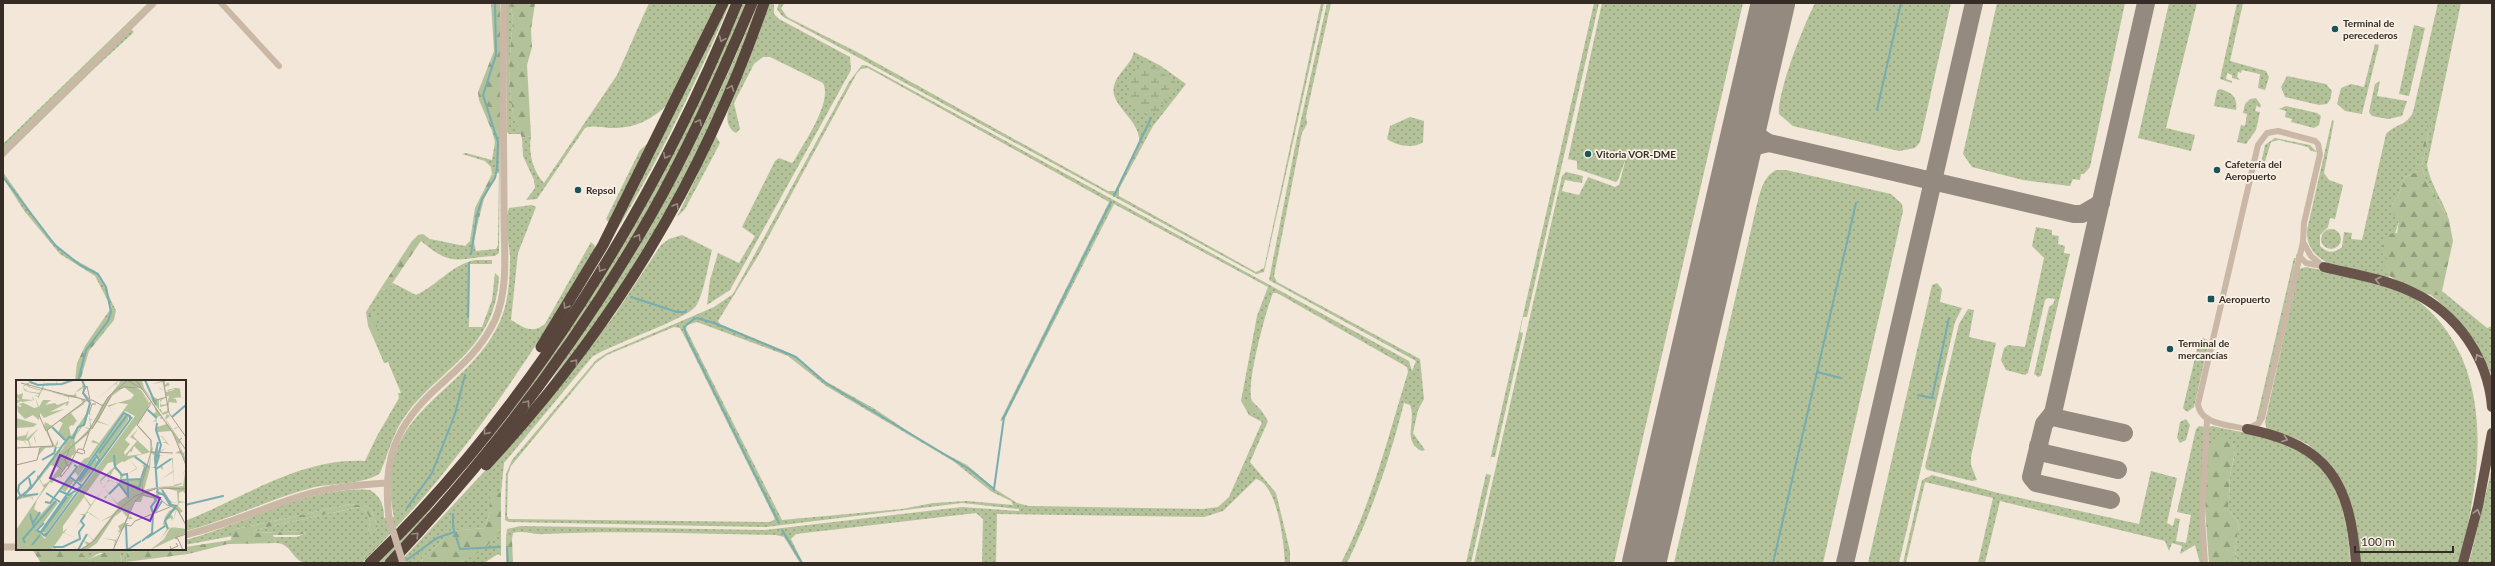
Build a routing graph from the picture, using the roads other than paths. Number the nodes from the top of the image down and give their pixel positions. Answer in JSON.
{"nodes":[{"id":1,"x":154,"y":3,"type":"edge"},
{"id":2,"x":221,"y":3,"type":"edge"},
{"id":3,"x":504,"y":3,"type":"edge"},
{"id":4,"x":723,"y":3,"type":"edge"},
{"id":5,"x":737,"y":3,"type":"edge"},
{"id":6,"x":752,"y":3,"type":"edge"},
{"id":7,"x":764,"y":3,"type":"edge"},
{"id":8,"x":279,"y":66,"type":"dead end"},
{"id":9,"x":3,"y":153,"type":"edge"},
{"id":10,"x":2303,"y":242,"type":"junction"},
{"id":11,"x":2299,"y":256,"type":"junction"},
{"id":12,"x":2324,"y":267,"type":"junction"},
{"id":13,"x":2492,"y":407,"type":"edge"},
{"id":14,"x":500,"y":414,"type":"junction"},
{"id":15,"x":2207,"y":420,"type":"junction"},
{"id":16,"x":2247,"y":429,"type":"junction"},
{"id":17,"x":2492,"y":433,"type":"edge"},
{"id":18,"x":386,"y":484,"type":"junction"},
{"id":19,"x":445,"y":504,"type":"junction"},
{"id":20,"x":186,"y":536,"type":"edge"},
{"id":21,"x":3,"y":547,"type":"edge"},
{"id":22,"x":16,"y":547,"type":"edge"},
{"id":23,"x":370,"y":563,"type":"edge"},
{"id":24,"x":390,"y":563,"type":"edge"},
{"id":25,"x":403,"y":563,"type":"edge"},
{"id":26,"x":2204,"y":563,"type":"edge"},
{"id":27,"x":2356,"y":563,"type":"edge"},
{"id":28,"x":2463,"y":563,"type":"edge"}],
"edges":[{"from":1,"to":9,"type":"street"},
{"from":2,"to":8,"type":"street"},
{"from":3,"to":18,"type":"street"},
{"from":4,"to":14,"type":"highway","one_way":true},
{"from":5,"to":14,"type":"highway","one_way":true},
{"from":19,"to":6,"type":"highway","one_way":true},
{"from":19,"to":7,"type":"highway","one_way":true},
{"from":10,"to":11,"type":"street"},
{"from":10,"to":12,"type":"street"},
{"from":10,"to":15,"type":"street"},
{"from":11,"to":12,"type":"street"},
{"from":11,"to":16,"type":"street"},
{"from":13,"to":12,"type":"highway","one_way":true},
{"from":14,"to":23,"type":"highway","one_way":true},
{"from":15,"to":16,"type":"street"},
{"from":15,"to":26,"type":"street"},
{"from":16,"to":27,"type":"highway","one_way":true},
{"from":28,"to":17,"type":"highway","one_way":true},
{"from":18,"to":20,"type":"street"},
{"from":18,"to":25,"type":"street","bridge":true},
{"from":24,"to":19,"type":"highway","one_way":true},
{"from":21,"to":22,"type":"street"}]}
